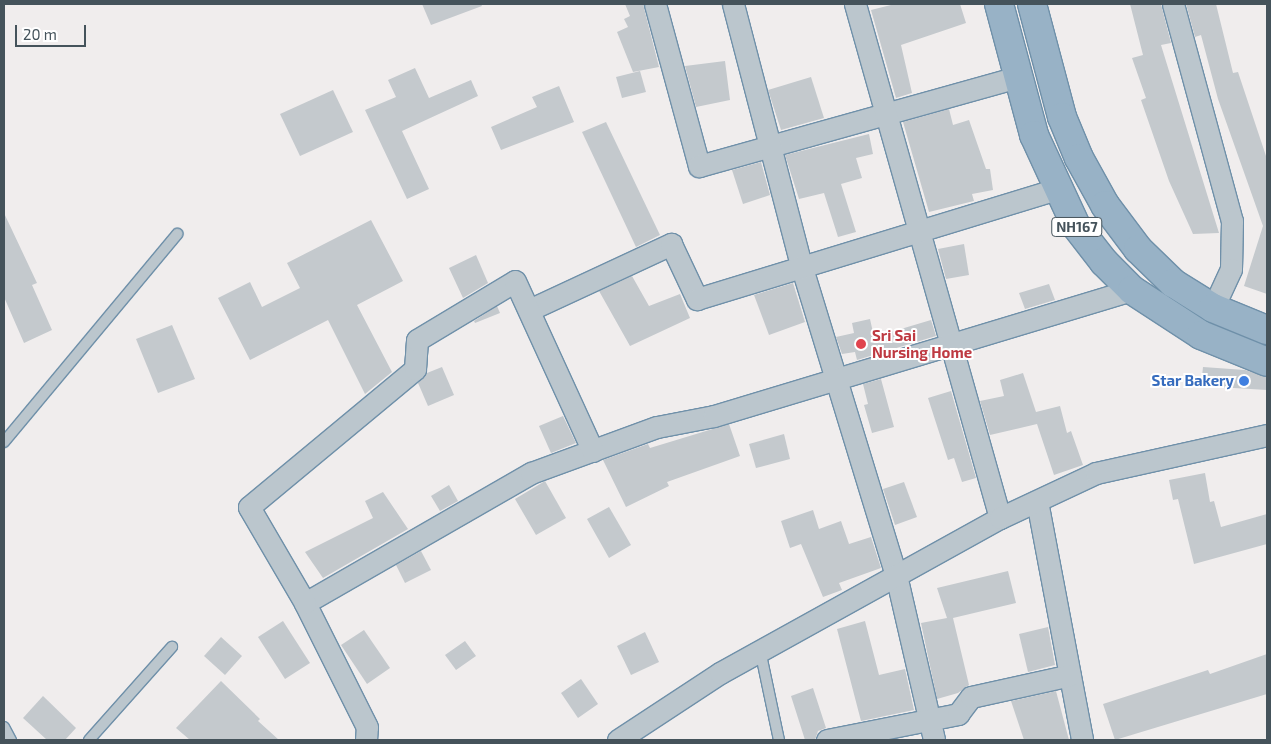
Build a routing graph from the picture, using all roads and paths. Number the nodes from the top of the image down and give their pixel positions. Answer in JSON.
{"nodes":[{"id":1,"x":655,"y":4,"type":"edge"},
{"id":2,"x":734,"y":4,"type":"edge"},
{"id":3,"x":856,"y":4,"type":"edge"},
{"id":4,"x":999,"y":4,"type":"edge"},
{"id":5,"x":1032,"y":4,"type":"edge"},
{"id":6,"x":1173,"y":4,"type":"edge"},
{"id":7,"x":1017,"y":77,"type":"junction"},
{"id":8,"x":886,"y":113,"type":"junction"},
{"id":9,"x":768,"y":147,"type":"junction"},
{"id":10,"x":1056,"y":189,"type":"junction"},
{"id":11,"x":920,"y":231,"type":"junction"},
{"id":12,"x":177,"y":234,"type":"dead end"},
{"id":13,"x":802,"y":268,"type":"junction"},
{"id":14,"x":1132,"y":290,"type":"junction"},
{"id":15,"x":1213,"y":308,"type":"junction"},
{"id":16,"x":529,"y":310,"type":"junction"},
{"id":17,"x":1267,"y":330,"type":"edge"},
{"id":18,"x":951,"y":346,"type":"junction"},
{"id":19,"x":1267,"y":362,"type":"edge"},
{"id":20,"x":835,"y":380,"type":"junction"},
{"id":21,"x":1267,"y":435,"type":"edge"},
{"id":22,"x":4,"y":442,"type":"edge"},
{"id":23,"x":593,"y":450,"type":"junction"},
{"id":24,"x":1037,"y":501,"type":"junction"},
{"id":25,"x":1000,"y":518,"type":"junction"},
{"id":26,"x":896,"y":575,"type":"junction"},
{"id":27,"x":305,"y":603,"type":"junction"},
{"id":28,"x":172,"y":647,"type":"dead end"},
{"id":29,"x":760,"y":650,"type":"junction"},
{"id":30,"x":1070,"y":675,"type":"junction"},
{"id":31,"x":929,"y":720,"type":"junction"},
{"id":32,"x":4,"y":727,"type":"edge"},
{"id":33,"x":11,"y":740,"type":"edge"},
{"id":34,"x":89,"y":740,"type":"edge"},
{"id":35,"x":366,"y":740,"type":"edge"},
{"id":36,"x":618,"y":740,"type":"edge"},
{"id":37,"x":779,"y":740,"type":"edge"},
{"id":38,"x":827,"y":740,"type":"edge"},
{"id":39,"x":934,"y":740,"type":"edge"},
{"id":40,"x":1082,"y":740,"type":"edge"}],
"edges":[{"from":1,"to":9,"type":"street"},
{"from":2,"to":9,"type":"street"},
{"from":3,"to":8,"type":"street"},
{"from":4,"to":7,"type":"highway","number":"NH167"},
{"from":5,"to":15,"type":"highway","number":"NH167"},
{"from":6,"to":15,"type":"street"},
{"from":7,"to":8,"type":"street"},
{"from":7,"to":10,"type":"highway","number":"NH167"},
{"from":8,"to":9,"type":"street"},
{"from":8,"to":11,"type":"street"},
{"from":9,"to":13,"type":"street"},
{"from":10,"to":11,"type":"street"},
{"from":10,"to":14,"type":"highway","number":"NH167"},
{"from":11,"to":13,"type":"street"},
{"from":11,"to":18,"type":"street"},
{"from":12,"to":22,"type":"lane"},
{"from":13,"to":16,"type":"street"},
{"from":13,"to":20,"type":"street"},
{"from":14,"to":18,"type":"street"},
{"from":14,"to":19,"type":"highway","number":"NH167"},
{"from":15,"to":17,"type":"highway","number":"NH167"},
{"from":16,"to":23,"type":"street"},
{"from":16,"to":27,"type":"street"},
{"from":18,"to":20,"type":"street"},
{"from":18,"to":25,"type":"street"},
{"from":20,"to":23,"type":"street"},
{"from":20,"to":26,"type":"street"},
{"from":21,"to":24,"type":"street"},
{"from":23,"to":27,"type":"street"},
{"from":24,"to":25,"type":"street"},
{"from":24,"to":30,"type":"street"},
{"from":25,"to":26,"type":"street"},
{"from":26,"to":29,"type":"street"},
{"from":26,"to":31,"type":"street"},
{"from":27,"to":35,"type":"street"},
{"from":28,"to":34,"type":"lane"},
{"from":29,"to":36,"type":"street"},
{"from":29,"to":37,"type":"lane"},
{"from":30,"to":31,"type":"street"},
{"from":30,"to":40,"type":"street"},
{"from":31,"to":38,"type":"street"},
{"from":31,"to":39,"type":"street"},
{"from":32,"to":33,"type":"lane"}]}
